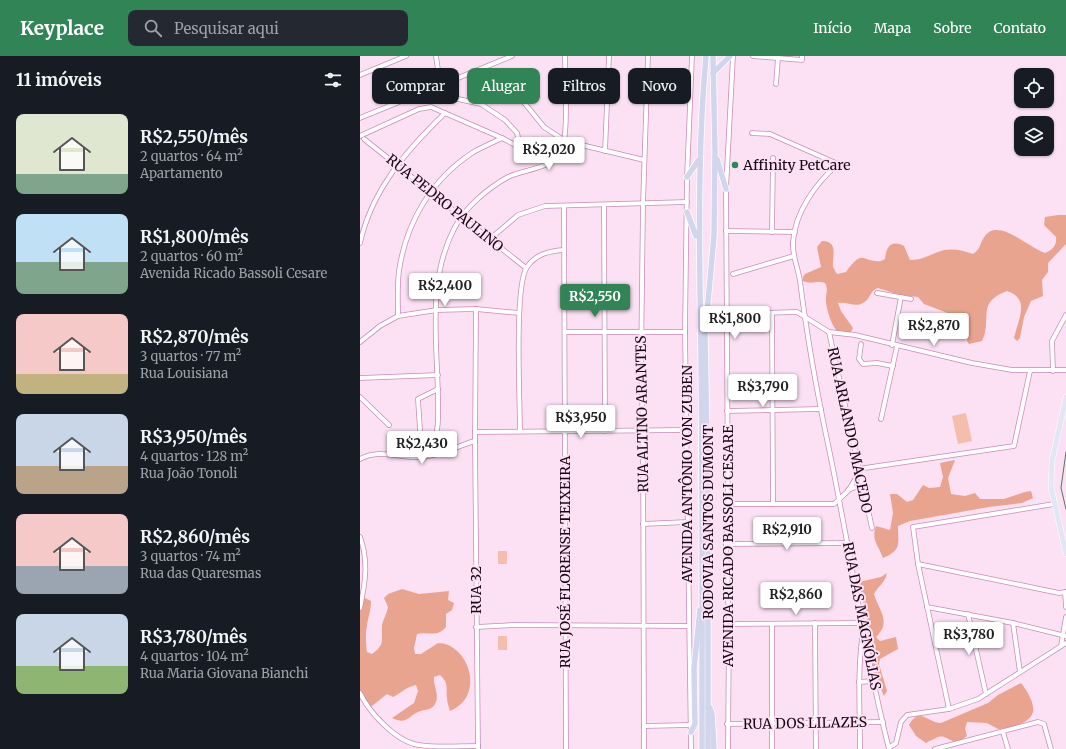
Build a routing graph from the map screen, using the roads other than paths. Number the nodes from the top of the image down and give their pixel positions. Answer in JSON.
{"nodes":[{"id":1,"x":406,"y":56,"type":"edge"},
{"id":2,"x":436,"y":56,"type":"edge"},
{"id":3,"x":512,"y":56,"type":"edge"},
{"id":4,"x":565,"y":56,"type":"edge"},
{"id":5,"x":609,"y":56,"type":"edge"},
{"id":6,"x":648,"y":56,"type":"edge"},
{"id":7,"x":692,"y":56,"type":"edge"},
{"id":8,"x":706,"y":56,"type":"edge"},
{"id":9,"x":713,"y":56,"type":"edge"},
{"id":10,"x":730,"y":56,"type":"edge"},
{"id":11,"x":733,"y":56,"type":"edge"},
{"id":12,"x":753,"y":56,"type":"edge"},
{"id":13,"x":778,"y":58,"type":"junction"},
{"id":14,"x":802,"y":58,"type":"edge"},
{"id":15,"x":438,"y":68,"type":"edge"},
{"id":16,"x":485,"y":68,"type":"edge"},
{"id":17,"x":713,"y":74,"type":"junction"},
{"id":18,"x":360,"y":75,"type":"edge"},
{"id":19,"x":776,"y":84,"type":"dead end"},
{"id":20,"x":459,"y":99,"type":"edge"},
{"id":21,"x":393,"y":104,"type":"edge"},
{"id":22,"x":524,"y":104,"type":"edge"},
{"id":23,"x":445,"y":113,"type":"junction"},
{"id":24,"x":360,"y":118,"type":"edge"},
{"id":25,"x":752,"y":132,"type":"dead end"},
{"id":26,"x":362,"y":137,"type":"edge"},
{"id":27,"x":502,"y":138,"type":"junction"},
{"id":28,"x":565,"y":141,"type":"junction"},
{"id":29,"x":360,"y":144,"type":"edge"},
{"id":30,"x":517,"y":145,"type":"junction"},
{"id":31,"x":605,"y":151,"type":"junction"},
{"id":32,"x":715,"y":151,"type":"junction"},
{"id":33,"x":700,"y":155,"type":"junction"},
{"id":34,"x":773,"y":158,"type":"dead end"},
{"id":35,"x":644,"y":160,"type":"junction"},
{"id":36,"x":549,"y":163,"type":"junction"},
{"id":37,"x":397,"y":164,"type":"junction"},
{"id":38,"x":687,"y":177,"type":"junction"},
{"id":39,"x":726,"y":189,"type":"junction"},
{"id":40,"x":431,"y":192,"type":"junction"},
{"id":41,"x":687,"y":202,"type":"junction"},
{"id":42,"x":642,"y":204,"type":"junction"},
{"id":43,"x":604,"y":205,"type":"junction"},
{"id":44,"x":564,"y":206,"type":"junction"},
{"id":45,"x":687,"y":212,"type":"junction"},
{"id":46,"x":462,"y":216,"type":"junction"},
{"id":47,"x":726,"y":231,"type":"junction"},
{"id":48,"x":772,"y":232,"type":"junction"},
{"id":49,"x":795,"y":232,"type":"junction"},
{"id":50,"x":490,"y":239,"type":"junction"},
{"id":51,"x":360,"y":243,"type":"edge"},
{"id":52,"x":564,"y":250,"type":"junction"},
{"id":53,"x":699,"y":250,"type":"junction"},
{"id":54,"x":794,"y":256,"type":"junction"},
{"id":55,"x":526,"y":268,"type":"junction"},
{"id":56,"x":733,"y":274,"type":"dead end"},
{"id":57,"x":877,"y":293,"type":"dead end"},
{"id":58,"x":901,"y":297,"type":"junction"},
{"id":59,"x":911,"y":299,"type":"dead end"},
{"id":60,"x":476,"y":309,"type":"junction"},
{"id":61,"x":437,"y":310,"type":"junction"},
{"id":62,"x":519,"y":313,"type":"junction"},
{"id":63,"x":772,"y":313,"type":"junction"},
{"id":64,"x":727,"y":314,"type":"junction"},
{"id":65,"x":804,"y":315,"type":"junction"},
{"id":66,"x":1066,"y":315,"type":"edge"},
{"id":67,"x":398,"y":316,"type":"junction"},
{"id":68,"x":565,"y":332,"type":"junction"},
{"id":69,"x":603,"y":332,"type":"junction"},
{"id":70,"x":642,"y":332,"type":"junction"},
{"id":71,"x":685,"y":332,"type":"junction"},
{"id":72,"x":829,"y":332,"type":"junction"},
{"id":73,"x":360,"y":342,"type":"edge"},
{"id":74,"x":861,"y":344,"type":"dead end"},
{"id":75,"x":895,"y":346,"type":"junction"},
{"id":76,"x":893,"y":366,"type":"junction"},
{"id":77,"x":1053,"y":370,"type":"junction"},
{"id":78,"x":1066,"y":370,"type":"edge"},
{"id":79,"x":1030,"y":371,"type":"junction"},
{"id":80,"x":438,"y":375,"type":"junction"},
{"id":81,"x":360,"y":378,"type":"edge"},
{"id":82,"x":438,"y":389,"type":"junction"},
{"id":83,"x":360,"y":397,"type":"edge"},
{"id":84,"x":1066,"y":397,"type":"edge"},
{"id":85,"x":821,"y":409,"type":"junction"},
{"id":86,"x":771,"y":410,"type":"junction"},
{"id":87,"x":727,"y":411,"type":"junction"},
{"id":88,"x":881,"y":419,"type":"dead end"},
{"id":89,"x":389,"y":425,"type":"dead end"},
{"id":90,"x":420,"y":430,"type":"dead end"},
{"id":91,"x":643,"y":430,"type":"junction"},
{"id":92,"x":686,"y":430,"type":"junction"},
{"id":93,"x":520,"y":431,"type":"junction"},
{"id":94,"x":565,"y":431,"type":"junction"},
{"id":95,"x":604,"y":431,"type":"junction"},
{"id":96,"x":475,"y":432,"type":"junction"},
{"id":97,"x":475,"y":441,"type":"junction"},
{"id":98,"x":433,"y":455,"type":"junction"},
{"id":99,"x":360,"y":459,"type":"edge"},
{"id":100,"x":859,"y":471,"type":"junction"},
{"id":101,"x":862,"y":486,"type":"junction"},
{"id":102,"x":848,"y":490,"type":"junction"},
{"id":103,"x":840,"y":500,"type":"junction"},
{"id":104,"x":728,"y":504,"type":"junction"},
{"id":105,"x":773,"y":504,"type":"junction"},
{"id":106,"x":1054,"y":504,"type":"junction"},
{"id":107,"x":687,"y":522,"type":"junction"},
{"id":108,"x":643,"y":524,"type":"junction"},
{"id":109,"x":872,"y":528,"type":"dead end"},
{"id":110,"x":360,"y":538,"type":"edge"},
{"id":111,"x":848,"y":543,"type":"junction"},
{"id":112,"x":726,"y":544,"type":"junction"},
{"id":113,"x":1066,"y":554,"type":"edge"},
{"id":114,"x":918,"y":564,"type":"junction"},
{"id":115,"x":703,"y":588,"type":"junction"},
{"id":116,"x":1066,"y":592,"type":"edge"},
{"id":117,"x":927,"y":607,"type":"junction"},
{"id":118,"x":1066,"y":607,"type":"edge"},
{"id":119,"x":360,"y":608,"type":"edge"},
{"id":120,"x":968,"y":614,"type":"junction"},
{"id":121,"x":1066,"y":616,"type":"edge"},
{"id":122,"x":815,"y":623,"type":"junction"},
{"id":123,"x":863,"y":623,"type":"junction"},
{"id":124,"x":1013,"y":623,"type":"junction"},
{"id":125,"x":729,"y":624,"type":"junction"},
{"id":126,"x":772,"y":624,"type":"junction"},
{"id":127,"x":566,"y":625,"type":"junction"},
{"id":128,"x":476,"y":626,"type":"junction"},
{"id":129,"x":643,"y":626,"type":"junction"},
{"id":130,"x":688,"y":626,"type":"junction"},
{"id":131,"x":864,"y":629,"type":"junction"},
{"id":132,"x":1065,"y":635,"type":"edge"},
{"id":133,"x":1066,"y":643,"type":"edge"},
{"id":134,"x":1061,"y":646,"type":"junction"},
{"id":135,"x":1020,"y":672,"type":"junction"},
{"id":136,"x":874,"y":681,"type":"junction"},
{"id":137,"x":859,"y":682,"type":"junction"},
{"id":138,"x":360,"y":693,"type":"edge"},
{"id":139,"x":986,"y":694,"type":"junction"},
{"id":140,"x":709,"y":705,"type":"junction"},
{"id":141,"x":949,"y":709,"type":"junction"},
{"id":142,"x":883,"y":722,"type":"junction"},
{"id":143,"x":816,"y":723,"type":"junction"},
{"id":144,"x":860,"y":723,"type":"junction"},
{"id":145,"x":727,"y":724,"type":"junction"},
{"id":146,"x":772,"y":724,"type":"junction"},
{"id":147,"x":690,"y":725,"type":"junction"},
{"id":148,"x":644,"y":726,"type":"junction"},
{"id":149,"x":690,"y":732,"type":"junction"},
{"id":150,"x":1003,"y":732,"type":"junction"},
{"id":151,"x":961,"y":743,"type":"junction"},
{"id":152,"x":478,"y":748,"type":"edge"},
{"id":153,"x":889,"y":748,"type":"edge"},
{"id":154,"x":566,"y":749,"type":"edge"},
{"id":155,"x":644,"y":749,"type":"edge"},
{"id":156,"x":691,"y":749,"type":"edge"},
{"id":157,"x":702,"y":749,"type":"edge"},
{"id":158,"x":708,"y":749,"type":"edge"},
{"id":159,"x":714,"y":749,"type":"edge"},
{"id":160,"x":728,"y":749,"type":"edge"},
{"id":161,"x":772,"y":749,"type":"edge"},
{"id":162,"x":816,"y":749,"type":"edge"},
{"id":163,"x":860,"y":749,"type":"edge"},
{"id":164,"x":935,"y":749,"type":"edge"},
{"id":165,"x":963,"y":749,"type":"edge"},
{"id":166,"x":1008,"y":749,"type":"edge"},
{"id":167,"x":1051,"y":749,"type":"edge"}],
"edges":[{"from":1,"to":18,"type":"street"},
{"from":2,"to":15,"type":"street"},
{"from":3,"to":16,"type":"street"},
{"from":4,"to":28,"type":"street"},
{"from":5,"to":31,"type":"street"},
{"from":6,"to":35,"type":"street","name":"RUA ALTINO ARANTES"},
{"from":7,"to":38,"type":"street","name":"AVENIDA ANTÔNIO VON ZUBEN"},
{"from":8,"to":33,"type":"highway","name":"RODOVIA SANTOS DUMONT"},
{"from":9,"to":17,"type":"highway","name":"RODOVIA SANTOS DUMONT"},
{"from":10,"to":17,"type":"highway"},
{"from":11,"to":39,"type":"street","name":"AVENIDA RICADO BASSOLI CESARE"},
{"from":12,"to":13,"type":"street"},
{"from":13,"to":14,"type":"street"},
{"from":13,"to":19,"type":"street"},
{"from":17,"to":32,"type":"highway","name":"RODOVIA SANTOS DUMONT"},
{"from":20,"to":30,"type":"street"},
{"from":21,"to":24,"type":"street"},
{"from":22,"to":28,"type":"street"},
{"from":23,"to":26,"type":"street"},
{"from":23,"to":27,"type":"street"},
{"from":23,"to":37,"type":"street"},
{"from":25,"to":49,"type":"street","name":"RUA DAS MAGNÓLIAS"},
{"from":26,"to":29,"type":"street"},
{"from":26,"to":37,"type":"street","name":"RUA PEDRO PAULINO"},
{"from":27,"to":30,"type":"street"},
{"from":27,"to":40,"type":"street"},
{"from":28,"to":31,"type":"street"},
{"from":28,"to":36,"type":"street"},
{"from":30,"to":36,"type":"street"},
{"from":31,"to":35,"type":"street"},
{"from":32,"to":39,"type":"highway"},
{"from":32,"to":140,"type":"highway","name":"RODOVIA SANTOS DUMONT"},
{"from":33,"to":38,"type":"highway"},
{"from":33,"to":53,"type":"highway","name":"RODOVIA SANTOS DUMONT"},
{"from":34,"to":48,"type":"street"},
{"from":35,"to":42,"type":"street","name":"RUA ALTINO ARANTES"},
{"from":36,"to":46,"type":"street"},
{"from":37,"to":40,"type":"street","name":"RUA PEDRO PAULINO"},
{"from":37,"to":51,"type":"street"},
{"from":38,"to":41,"type":"street","name":"AVENIDA ANTÔNIO VON ZUBEN"},
{"from":39,"to":47,"type":"street","name":"AVENIDA RICADO BASSOLI CESARE"},
{"from":40,"to":46,"type":"street","name":"RUA PEDRO PAULINO"},
{"from":40,"to":67,"type":"street"},
{"from":41,"to":42,"type":"street"},
{"from":41,"to":45,"type":"street","name":"AVENIDA ANTÔNIO VON ZUBEN"},
{"from":42,"to":43,"type":"street"},
{"from":42,"to":70,"type":"street","name":"RUA ALTINO ARANTES"},
{"from":43,"to":44,"type":"street"},
{"from":43,"to":69,"type":"street"},
{"from":44,"to":50,"type":"street"},
{"from":44,"to":52,"type":"street","name":"RUA JOSÉ FLORENSE TEIXEIRA"},
{"from":45,"to":53,"type":"highway"},
{"from":45,"to":71,"type":"street","name":"AVENIDA ANTÔNIO VON ZUBEN"},
{"from":46,"to":50,"type":"street","name":"RUA PEDRO PAULINO"},
{"from":46,"to":61,"type":"street"},
{"from":47,"to":48,"type":"street"},
{"from":47,"to":64,"type":"street","name":"AVENIDA RICADO BASSOLI CESARE"},
{"from":48,"to":49,"type":"street"},
{"from":49,"to":54,"type":"street","name":"RUA DAS MAGNÓLIAS"},
{"from":50,"to":55,"type":"street","name":"RUA PEDRO PAULINO"},
{"from":52,"to":55,"type":"street"},
{"from":52,"to":68,"type":"street","name":"RUA JOSÉ FLORENSE TEIXEIRA"},
{"from":53,"to":115,"type":"highway","name":"RODOVIA SANTOS DUMONT"},
{"from":54,"to":56,"type":"street"},
{"from":54,"to":65,"type":"street","name":"RUA DAS MAGNÓLIAS"},
{"from":55,"to":62,"type":"street"},
{"from":57,"to":58,"type":"street"},
{"from":58,"to":59,"type":"street"},
{"from":58,"to":75,"type":"street"},
{"from":60,"to":61,"type":"street"},
{"from":60,"to":62,"type":"street"},
{"from":60,"to":96,"type":"street","name":"RUA 32"},
{"from":61,"to":67,"type":"street"},
{"from":61,"to":80,"type":"street"},
{"from":62,"to":93,"type":"street"},
{"from":63,"to":64,"type":"street"},
{"from":63,"to":65,"type":"street"},
{"from":63,"to":86,"type":"street"},
{"from":64,"to":87,"type":"street","name":"AVENIDA RICADO BASSOLI CESARE"},
{"from":65,"to":72,"type":"street"},
{"from":65,"to":85,"type":"street","name":"RUA DAS MAGNÓLIAS"},
{"from":66,"to":77,"type":"street"},
{"from":67,"to":73,"type":"street"},
{"from":68,"to":69,"type":"street"},
{"from":68,"to":94,"type":"street","name":"RUA JOSÉ FLORENSE TEIXEIRA"},
{"from":69,"to":70,"type":"street"},
{"from":69,"to":95,"type":"street"},
{"from":70,"to":71,"type":"street"},
{"from":70,"to":91,"type":"street","name":"RUA ALTINO ARANTES"},
{"from":71,"to":92,"type":"street","name":"AVENIDA ANTÔNIO VON ZUBEN"},
{"from":72,"to":75,"type":"street"},
{"from":72,"to":100,"type":"street","name":"RUA ARLANDO MACEDO"},
{"from":74,"to":76,"type":"street"},
{"from":75,"to":76,"type":"street"},
{"from":75,"to":79,"type":"street"},
{"from":76,"to":88,"type":"street"},
{"from":77,"to":78,"type":"street"},
{"from":77,"to":79,"type":"street"},
{"from":79,"to":100,"type":"street"},
{"from":80,"to":81,"type":"street"},
{"from":80,"to":82,"type":"street"},
{"from":82,"to":90,"type":"street"},
{"from":82,"to":98,"type":"street"},
{"from":83,"to":89,"type":"street"},
{"from":84,"to":106,"type":"main road"},
{"from":85,"to":86,"type":"street"},
{"from":85,"to":103,"type":"street","name":"RUA DAS MAGNÓLIAS"},
{"from":86,"to":87,"type":"street"},
{"from":86,"to":105,"type":"street"},
{"from":87,"to":104,"type":"street","name":"AVENIDA RICADO BASSOLI CESARE"},
{"from":91,"to":92,"type":"street"},
{"from":91,"to":95,"type":"street"},
{"from":91,"to":108,"type":"street","name":"RUA ALTINO ARANTES"},
{"from":92,"to":107,"type":"street","name":"AVENIDA ANTÔNIO VON ZUBEN"},
{"from":93,"to":94,"type":"street"},
{"from":93,"to":96,"type":"street"},
{"from":94,"to":95,"type":"street"},
{"from":94,"to":127,"type":"street","name":"RUA JOSÉ FLORENSE TEIXEIRA"},
{"from":96,"to":97,"type":"street","name":"RUA 32"},
{"from":97,"to":98,"type":"street"},
{"from":97,"to":128,"type":"street","name":"RUA 32"},
{"from":98,"to":99,"type":"street"},
{"from":100,"to":101,"type":"street","name":"RUA ARLANDO MACEDO"},
{"from":100,"to":102,"type":"street"},
{"from":101,"to":102,"type":"street"},
{"from":101,"to":109,"type":"street","name":"RUA ARLANDO MACEDO"},
{"from":102,"to":103,"type":"street"},
{"from":103,"to":105,"type":"street"},
{"from":103,"to":111,"type":"street","name":"RUA DAS MAGNÓLIAS"},
{"from":104,"to":105,"type":"street"},
{"from":104,"to":112,"type":"street","name":"AVENIDA RICADO BASSOLI CESARE"},
{"from":106,"to":113,"type":"main road"},
{"from":106,"to":114,"type":"street"},
{"from":107,"to":108,"type":"street"},
{"from":107,"to":130,"type":"street","name":"AVENIDA ANTÔNIO VON ZUBEN"},
{"from":108,"to":129,"type":"street","name":"RUA ALTINO ARANTES"},
{"from":110,"to":119,"type":"street"},
{"from":111,"to":112,"type":"street"},
{"from":111,"to":123,"type":"street","name":"RUA DAS MAGNÓLIAS"},
{"from":112,"to":125,"type":"street","name":"AVENIDA RICADO BASSOLI CESARE"},
{"from":114,"to":116,"type":"street"},
{"from":114,"to":117,"type":"street"},
{"from":115,"to":149,"type":"highway"},
{"from":115,"to":157,"type":"highway","name":"RODOVIA SANTOS DUMONT"},
{"from":116,"to":118,"type":"street"},
{"from":117,"to":120,"type":"street"},
{"from":117,"to":141,"type":"street"},
{"from":120,"to":124,"type":"street"},
{"from":120,"to":139,"type":"street"},
{"from":121,"to":132,"type":"street"},
{"from":122,"to":123,"type":"street"},
{"from":122,"to":126,"type":"street"},
{"from":122,"to":143,"type":"street"},
{"from":123,"to":131,"type":"street","name":"RUA DAS MAGNÓLIAS"},
{"from":124,"to":132,"type":"street"},
{"from":124,"to":135,"type":"street"},
{"from":125,"to":126,"type":"street"},
{"from":125,"to":145,"type":"street","name":"AVENIDA RICADO BASSOLI CESARE"},
{"from":126,"to":146,"type":"street"},
{"from":127,"to":128,"type":"street"},
{"from":127,"to":129,"type":"street"},
{"from":127,"to":154,"type":"street","name":"RUA JOSÉ FLORENSE TEIXEIRA"},
{"from":128,"to":152,"type":"street","name":"RUA 32"},
{"from":129,"to":130,"type":"street"},
{"from":129,"to":148,"type":"street","name":"RUA ALTINO ARANTES"},
{"from":130,"to":147,"type":"street","name":"AVENIDA ANTÔNIO VON ZUBEN"},
{"from":131,"to":136,"type":"street","name":"RUA DAS MAGNÓLIAS"},
{"from":131,"to":137,"type":"street"},
{"from":132,"to":134,"type":"street"},
{"from":133,"to":134,"type":"street"},
{"from":134,"to":135,"type":"street"},
{"from":135,"to":139,"type":"street"},
{"from":136,"to":137,"type":"street"},
{"from":136,"to":142,"type":"street","name":"RUA DAS MAGNÓLIAS"},
{"from":137,"to":144,"type":"street"},
{"from":138,"to":152,"type":"street"},
{"from":139,"to":141,"type":"street"},
{"from":140,"to":158,"type":"highway","name":"RODOVIA SANTOS DUMONT"},
{"from":140,"to":159,"type":"highway"},
{"from":141,"to":153,"type":"street"},
{"from":142,"to":144,"type":"street","name":"RUA DOS LILAZES"},
{"from":142,"to":153,"type":"street","name":"RUA DAS MAGNÓLIAS"},
{"from":143,"to":144,"type":"street","name":"RUA DOS LILAZES"},
{"from":143,"to":146,"type":"street","name":"RUA DOS LILAZES"},
{"from":143,"to":162,"type":"street"},
{"from":144,"to":163,"type":"street"},
{"from":145,"to":146,"type":"street","name":"RUA DOS LILAZES"},
{"from":145,"to":160,"type":"street","name":"AVENIDA RICADO BASSOLI CESARE"},
{"from":146,"to":161,"type":"street"},
{"from":147,"to":148,"type":"street"},
{"from":147,"to":149,"type":"street","name":"AVENIDA ANTÔNIO VON ZUBEN"},
{"from":148,"to":155,"type":"street","name":"RUA ALTINO ARANTES"},
{"from":149,"to":156,"type":"street","name":"AVENIDA ANTÔNIO VON ZUBEN"},
{"from":150,"to":151,"type":"street"},
{"from":150,"to":166,"type":"street"},
{"from":150,"to":167,"type":"street"},
{"from":151,"to":164,"type":"street"},
{"from":151,"to":165,"type":"street"}]}
